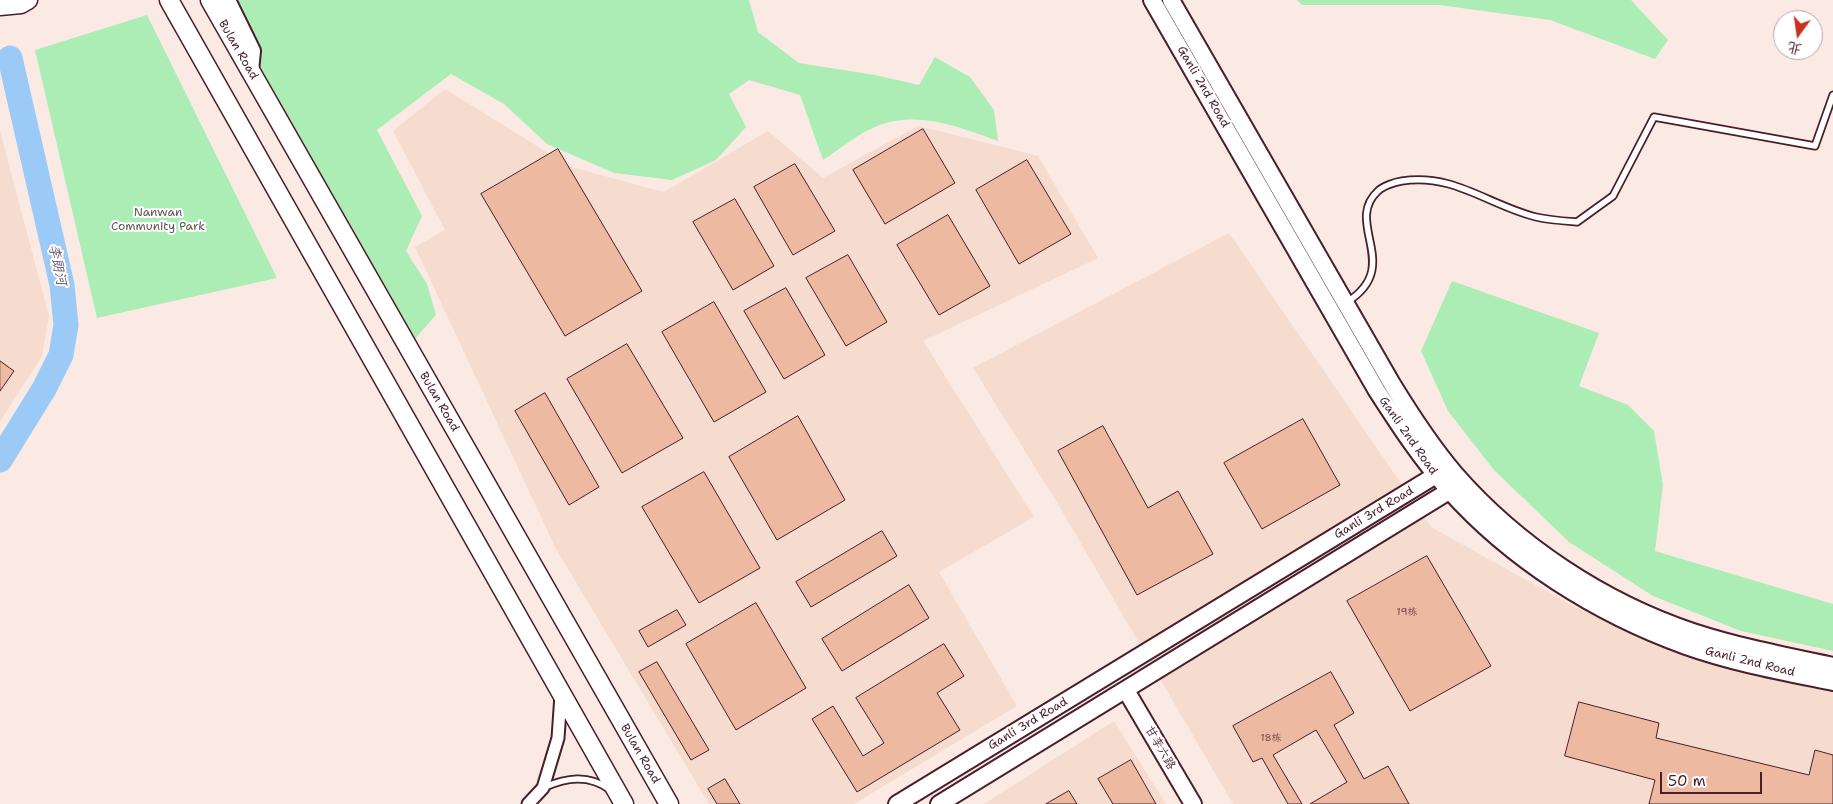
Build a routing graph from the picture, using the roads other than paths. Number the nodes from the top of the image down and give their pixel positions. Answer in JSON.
{"nodes":[{"id":1,"x":28,"y":0,"type":"edge"},
{"id":2,"x":156,"y":0,"type":"edge"},
{"id":3,"x":169,"y":0,"type":"edge"},
{"id":4,"x":210,"y":0,"type":"edge"},
{"id":5,"x":227,"y":0,"type":"edge"},
{"id":6,"x":1152,"y":0,"type":"edge"},
{"id":7,"x":1171,"y":0,"type":"edge"},
{"id":8,"x":0,"y":6,"type":"edge"},
{"id":9,"x":194,"y":45,"type":"junction"},
{"id":10,"x":250,"y":71,"type":"junction"},
{"id":11,"x":1833,"y":94,"type":"edge"},
{"id":12,"x":1345,"y":303,"type":"junction"},
{"id":13,"x":1455,"y":474,"type":"junction"},
{"id":14,"x":1436,"y":476,"type":"junction"},
{"id":15,"x":1449,"y":491,"type":"junction"},
{"id":16,"x":1833,"y":666,"type":"edge"},
{"id":17,"x":1833,"y":682,"type":"edge"},
{"id":18,"x":1127,"y":692,"type":"dead end"},
{"id":19,"x":561,"y":695,"type":"junction"},
{"id":20,"x":543,"y":788,"type":"junction"},
{"id":21,"x":622,"y":801,"type":"edge"},
{"id":22,"x":528,"y":804,"type":"edge"},
{"id":23,"x":669,"y":804,"type":"edge"},
{"id":24,"x":896,"y":804,"type":"edge"},
{"id":25,"x":939,"y":804,"type":"edge"},
{"id":26,"x":1193,"y":804,"type":"edge"}],
"edges":[{"from":1,"to":8,"type":"main road"},
{"from":2,"to":9,"type":"main road"},
{"from":3,"to":9,"type":"main road"},
{"from":4,"to":10,"type":"main road","name":"Bulan Road"},
{"from":5,"to":10,"type":"main road"},
{"from":6,"to":14,"type":"main road","name":"Ganli 2nd Road"},
{"from":7,"to":12,"type":"main road","name":"Ganli 2nd Road"},
{"from":9,"to":19,"type":"main road"},
{"from":10,"to":23,"type":"main road","name":"Bulan Road"},
{"from":11,"to":12,"type":"lane"},
{"from":12,"to":13,"type":"main road","name":"Ganli 2nd Road"},
{"from":13,"to":14,"type":"main road","name":"Ganli 3rd Road"},
{"from":13,"to":15,"type":"main road"},
{"from":13,"to":16,"type":"main road","name":"Ganli 2nd Road"},
{"from":14,"to":15,"type":"main road","name":"Ganli 2nd Road"},
{"from":14,"to":24,"type":"main road","name":"Ganli 3rd Road"},
{"from":15,"to":17,"type":"main road","name":"Ganli 2nd Road"},
{"from":15,"to":25,"type":"main road","name":"Ganli 3rd Road"},
{"from":18,"to":26,"type":"main road","name":"甘李六路"},
{"from":19,"to":20,"type":"street"},
{"from":19,"to":21,"type":"main road"},
{"from":20,"to":21,"type":"lane"},
{"from":20,"to":22,"type":"street"}]}
